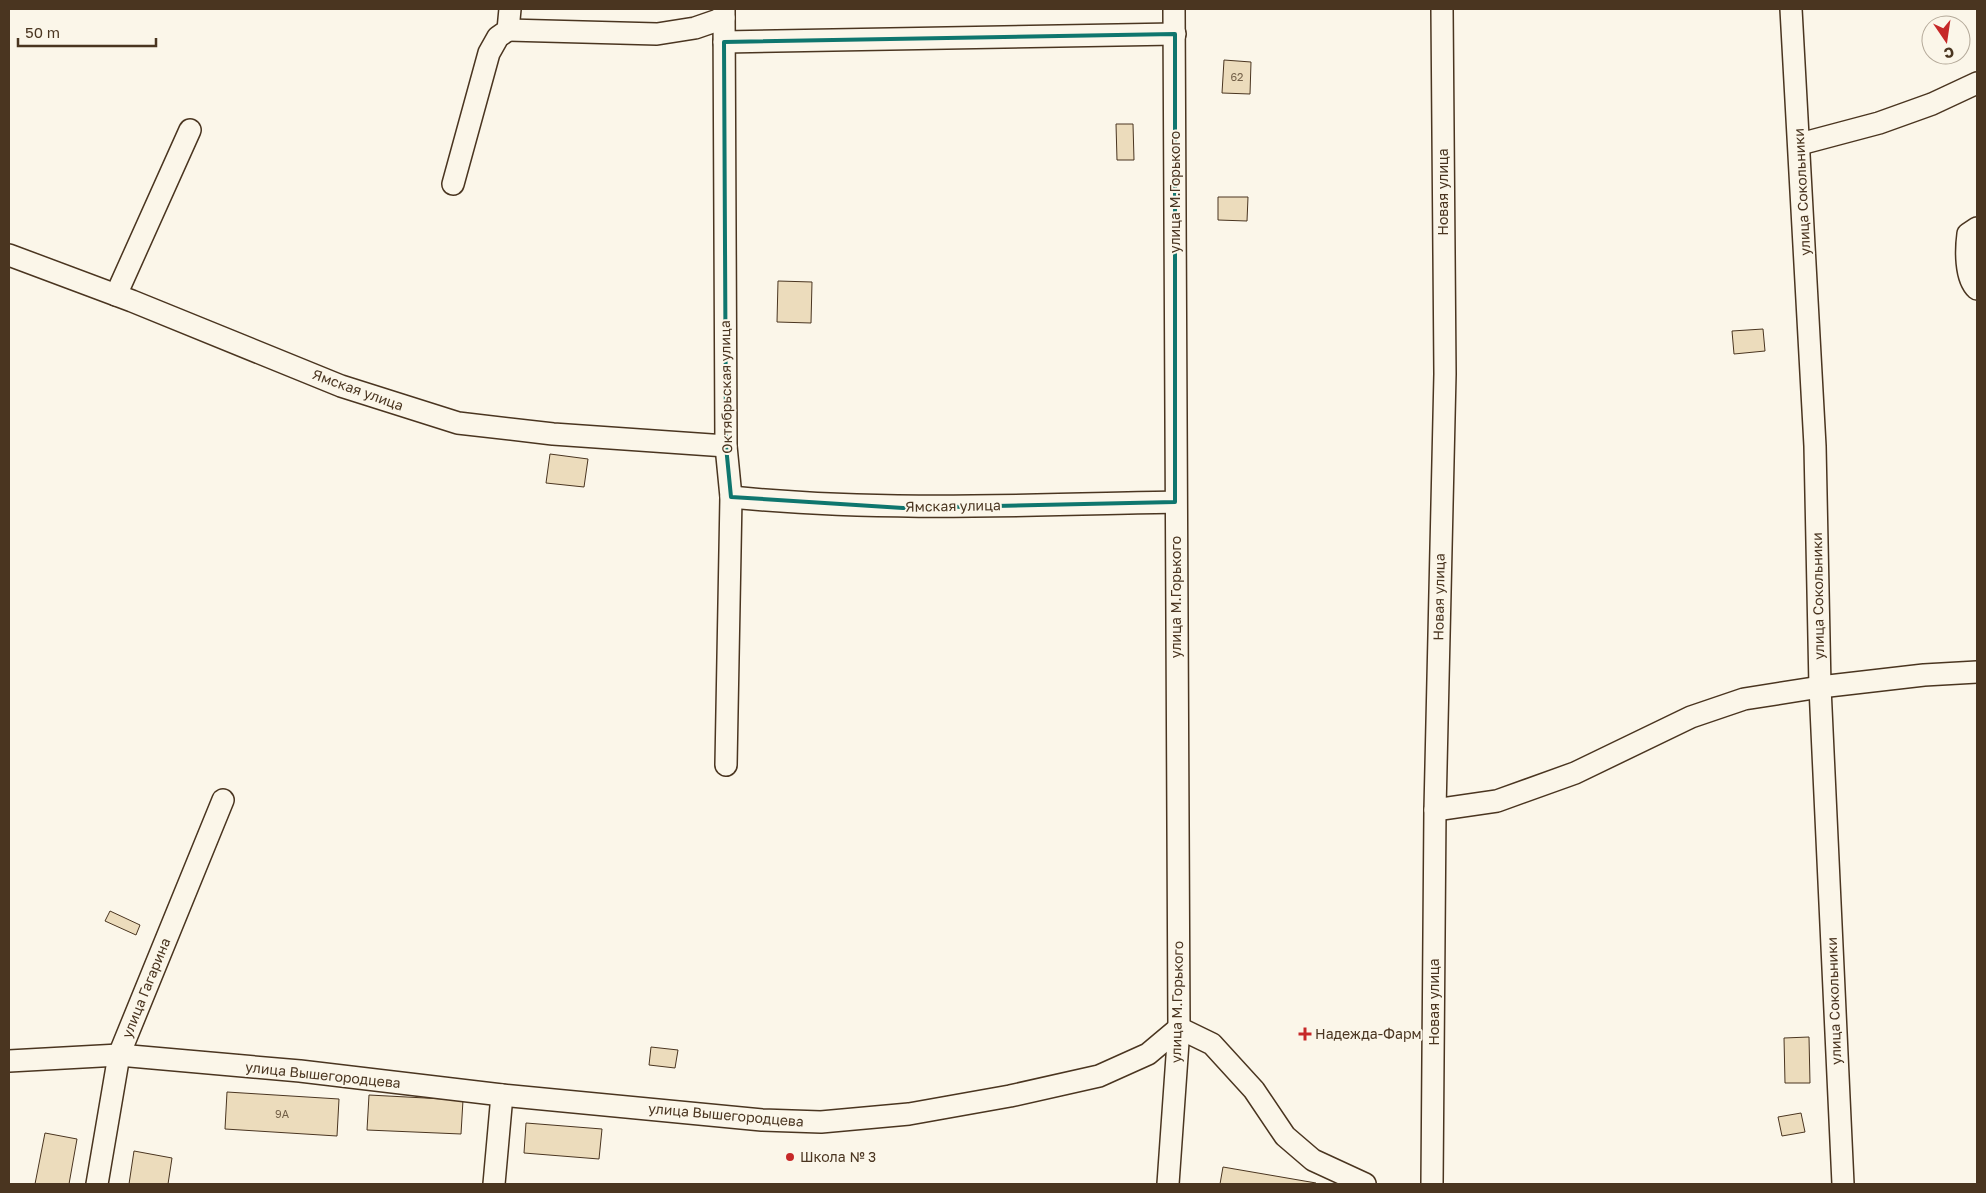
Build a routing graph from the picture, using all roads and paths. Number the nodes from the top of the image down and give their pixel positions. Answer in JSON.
{"nodes":[{"id":1,"x":1174,"y":9,"type":"edge"},
{"id":2,"x":1442,"y":9,"type":"edge"},
{"id":3,"x":1791,"y":9,"type":"edge"},
{"id":4,"x":724,"y":13,"type":"edge"},
{"id":5,"x":509,"y":19,"type":"edge"},
{"id":6,"x":1174,"y":34,"type":"junction"},
{"id":7,"x":724,"y":42,"type":"junction"},
{"id":8,"x":1977,"y":83,"type":"edge"},
{"id":9,"x":190,"y":130,"type":"dead end"},
{"id":10,"x":1800,"y":144,"type":"junction"},
{"id":11,"x":453,"y":184,"type":"dead end"},
{"id":12,"x":1977,"y":228,"type":"edge"},
{"id":13,"x":9,"y":255,"type":"edge"},
{"id":14,"x":1977,"y":289,"type":"edge"},
{"id":15,"x":116,"y":295,"type":"junction"},
{"id":16,"x":726,"y":446,"type":"junction"},
{"id":17,"x":731,"y":497,"type":"junction"},
{"id":18,"x":1175,"y":502,"type":"junction"},
{"id":19,"x":1977,"y":672,"type":"edge"},
{"id":20,"x":1820,"y":687,"type":"junction"},
{"id":21,"x":726,"y":765,"type":"dead end"},
{"id":22,"x":223,"y":800,"type":"dead end"},
{"id":23,"x":1435,"y":810,"type":"junction"},
{"id":24,"x":1179,"y":1028,"type":"junction"},
{"id":25,"x":119,"y":1055,"type":"junction"},
{"id":26,"x":9,"y":1060,"type":"edge"},
{"id":27,"x":502,"y":1095,"type":"junction"},
{"id":28,"x":98,"y":1184,"type":"edge"},
{"id":29,"x":494,"y":1184,"type":"edge"},
{"id":30,"x":1168,"y":1184,"type":"edge"},
{"id":31,"x":1365,"y":1184,"type":"edge"},
{"id":32,"x":1432,"y":1184,"type":"edge"},
{"id":33,"x":1843,"y":1184,"type":"edge"}],
"edges":[{"from":1,"to":6,"type":"street","name":"улица М.Горького"},
{"from":2,"to":23,"type":"street","name":"Новая улица"},
{"from":3,"to":10,"type":"street","name":"улица Сокольники"},
{"from":4,"to":5,"type":"street"},
{"from":4,"to":7,"type":"street","name":"Октябрьская улица"},
{"from":5,"to":11,"type":"street"},
{"from":6,"to":7,"type":"street"},
{"from":6,"to":18,"type":"street","name":"улица М.Горького"},
{"from":7,"to":16,"type":"street","name":"Октябрьская улица"},
{"from":8,"to":10,"type":"street"},
{"from":9,"to":15,"type":"street"},
{"from":10,"to":20,"type":"street","name":"улица Сокольники"},
{"from":12,"to":14,"type":"street"},
{"from":13,"to":15,"type":"street","name":"Ямская улица"},
{"from":15,"to":16,"type":"street","name":"Ямская улица"},
{"from":16,"to":17,"type":"street","name":"Октябрьская улица"},
{"from":17,"to":18,"type":"street","name":"Ямская улица"},
{"from":17,"to":21,"type":"street","name":"Октябрьская улица"},
{"from":18,"to":24,"type":"street","name":"улица М.Горького"},
{"from":19,"to":20,"type":"street"},
{"from":20,"to":23,"type":"street"},
{"from":20,"to":33,"type":"street","name":"улица Сокольники"},
{"from":22,"to":25,"type":"street","name":"улица Гагарина"},
{"from":23,"to":32,"type":"street","name":"Новая улица"},
{"from":24,"to":27,"type":"street","name":"улица Вышегородцева"},
{"from":24,"to":30,"type":"street","name":"улица М.Горького"},
{"from":24,"to":31,"type":"street"},
{"from":25,"to":26,"type":"street","name":"улица Вышегородцева"},
{"from":25,"to":27,"type":"street","name":"улица Вышегородцева"},
{"from":25,"to":28,"type":"street","name":"улица Гагарина"},
{"from":27,"to":29,"type":"street"}]}
